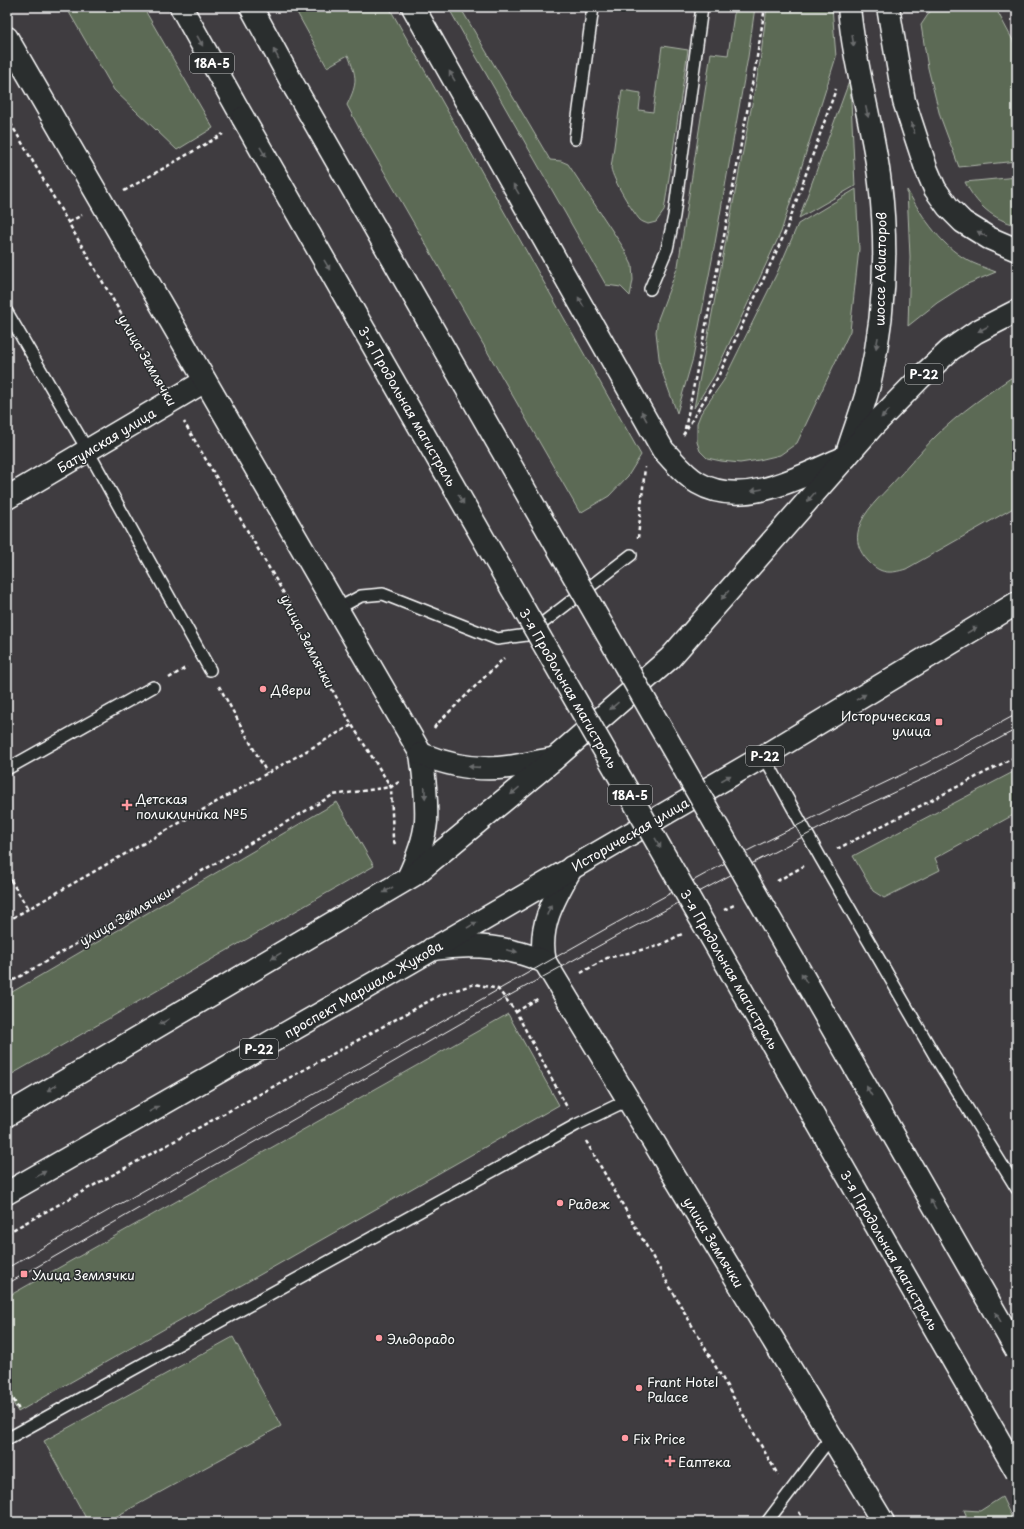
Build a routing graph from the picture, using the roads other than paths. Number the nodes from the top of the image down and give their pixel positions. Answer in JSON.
{"nodes":[{"id":1,"x":181,"y":7,"type":"edge"},
{"id":2,"x":250,"y":7,"type":"edge"},
{"id":3,"x":413,"y":7,"type":"edge"},
{"id":4,"x":593,"y":7,"type":"edge"},
{"id":5,"x":702,"y":7,"type":"edge"},
{"id":6,"x":849,"y":7,"type":"edge"},
{"id":7,"x":888,"y":7,"type":"edge"},
{"id":8,"x":7,"y":38,"type":"edge"},
{"id":9,"x":574,"y":139,"type":"dead end"},
{"id":10,"x":1017,"y":250,"type":"edge"},
{"id":11,"x":650,"y":289,"type":"dead end"},
{"id":12,"x":1017,"y":311,"type":"edge"},
{"id":13,"x":7,"y":312,"type":"edge"},
{"id":14,"x":205,"y":381,"type":"junction"},
{"id":15,"x":88,"y":451,"type":"junction"},
{"id":16,"x":846,"y":457,"type":"junction"},
{"id":17,"x":7,"y":498,"type":"edge"},
{"id":18,"x":631,"y":555,"type":"road end"},
{"id":19,"x":1017,"y":603,"type":"edge"},
{"id":20,"x":337,"y":609,"type":"junction"},
{"id":21,"x":210,"y":670,"type":"road end"},
{"id":22,"x":153,"y":687,"type":"road end"},
{"id":23,"x":421,"y":754,"type":"junction"},
{"id":24,"x":764,"y":756,"type":"junction"},
{"id":25,"x":554,"y":758,"type":"junction"},
{"id":26,"x":7,"y":769,"type":"edge"},
{"id":27,"x":572,"y":867,"type":"junction"},
{"id":28,"x":408,"y":878,"type":"junction"},
{"id":29,"x":510,"y":903,"type":"joint"},
{"id":30,"x":432,"y":949,"type":"junction"},
{"id":31,"x":545,"y":962,"type":"junction"},
{"id":32,"x":628,"y":1100,"type":"junction"},
{"id":33,"x":7,"y":1115,"type":"edge"},
{"id":34,"x":1017,"y":1189,"type":"edge"},
{"id":35,"x":7,"y":1193,"type":"edge"},
{"id":36,"x":1017,"y":1351,"type":"edge"},
{"id":37,"x":832,"y":1436,"type":"junction"},
{"id":38,"x":7,"y":1439,"type":"edge"},
{"id":39,"x":1017,"y":1472,"type":"edge"},
{"id":40,"x":767,"y":1522,"type":"edge"},
{"id":41,"x":883,"y":1522,"type":"edge"}],
"edges":[{"from":1,"to":39,"type":"main road","name":"3-я Продольная магистраль","number":"18А-5","one_way":true,"bridge":true},
{"from":36,"to":2,"type":"main road","one_way":true,"bridge":true},
{"from":16,"to":3,"type":"main road","one_way":true},
{"from":4,"to":9,"type":"lane"},
{"from":5,"to":11,"type":"lane"},
{"from":6,"to":16,"type":"main road","name":"шоссе Авиаторов","one_way":true},
{"from":10,"to":7,"type":"main road","one_way":true},
{"from":8,"to":14,"type":"main road"},
{"from":12,"to":16,"type":"main road","number":"Р-22","one_way":true},
{"from":13,"to":15,"type":"lane"},
{"from":14,"to":15,"type":"main road","name":"Батумская улица"},
{"from":14,"to":20,"type":"main road"},
{"from":15,"to":17,"type":"main road","name":"Батумская улица"},
{"from":15,"to":21,"type":"lane"},
{"from":16,"to":25,"type":"main road","number":"Р-22","one_way":true},
{"from":18,"to":20,"type":"lane"},
{"from":24,"to":19,"type":"main road","name":"Историческая улица","number":"Р-22","one_way":true},
{"from":20,"to":23,"type":"main road"},
{"from":22,"to":26,"type":"lane"},
{"from":25,"to":23,"type":"main road","one_way":true},
{"from":23,"to":28,"type":"main road","one_way":true},
{"from":27,"to":24,"type":"main road","name":"Историческая улица","number":"Р-22","one_way":true},
{"from":24,"to":34,"type":"lane"},
{"from":25,"to":28,"type":"main road","number":"Р-22","one_way":true},
{"from":27,"to":29,"type":"main road","name":"Историческая улица","number":"Р-22"},
{"from":31,"to":27,"type":"main road","one_way":true},
{"from":28,"to":33,"type":"main road","number":"Р-22","one_way":true},
{"from":30,"to":29,"type":"main road","name":"проспект Маршала Жукова","number":"Р-22","one_way":true},
{"from":30,"to":31,"type":"main road","one_way":true},
{"from":35,"to":30,"type":"main road","name":"проспект Маршала Жукова","number":"Р-22","one_way":true},
{"from":31,"to":32,"type":"main road","name":"улица Землячки"},
{"from":32,"to":37,"type":"main road","name":"улица Землячки"},
{"from":32,"to":38,"type":"lane"},
{"from":37,"to":40,"type":"lane"},
{"from":37,"to":41,"type":"main road","name":"улица Землячки"}]}
